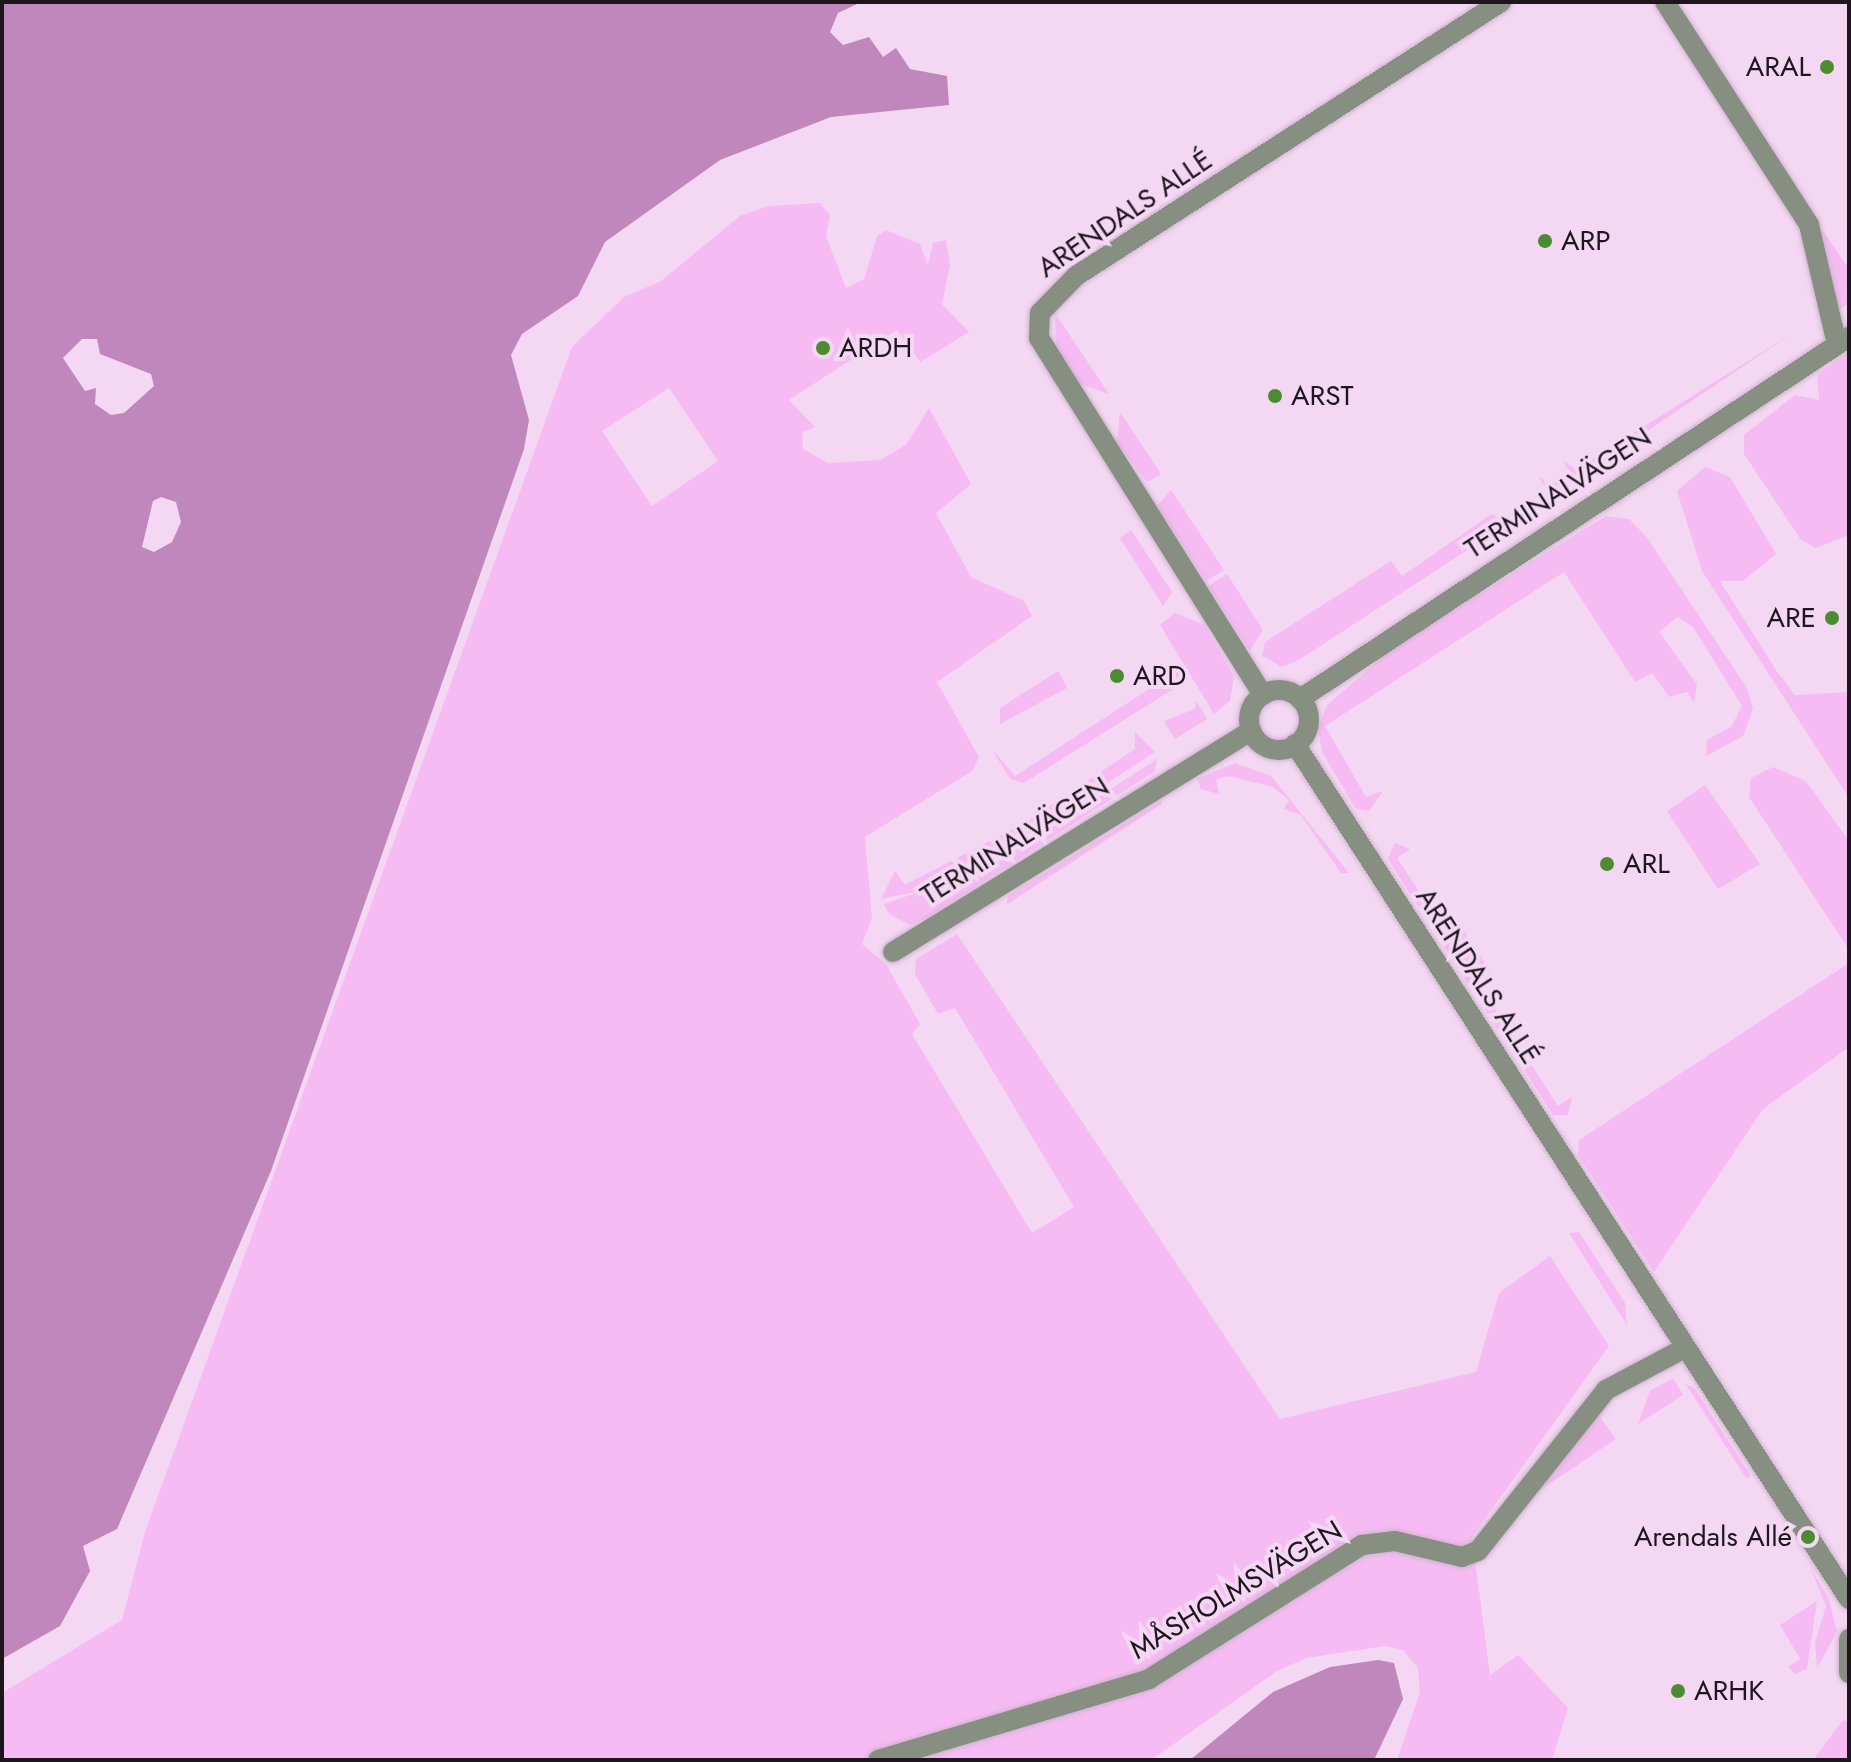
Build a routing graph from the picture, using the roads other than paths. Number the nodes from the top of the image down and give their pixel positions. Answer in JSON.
{"nodes":[{"id":1,"x":1501,"y":2,"type":"edge"},
{"id":2,"x":1665,"y":2,"type":"edge"},
{"id":3,"x":1843,"y":341,"type":"edge"},
{"id":4,"x":1263,"y":695,"type":"junction"},
{"id":5,"x":1300,"y":699,"type":"junction"},
{"id":6,"x":1251,"y":731,"type":"junction"},
{"id":7,"x":1295,"y":744,"type":"junction"},
{"id":8,"x":893,"y":952,"type":"dead end"},
{"id":9,"x":1685,"y":1348,"type":"junction"},
{"id":10,"x":1849,"y":1599,"type":"edge"},
{"id":11,"x":1849,"y":1639,"type":"edge"},
{"id":12,"x":1849,"y":1673,"type":"edge"},
{"id":13,"x":878,"y":1760,"type":"edge"}],
"edges":[{"from":1,"to":4,"type":"street","name":"ARENDALS ALLÉ"},
{"from":2,"to":3,"type":"street"},
{"from":3,"to":5,"type":"street","name":"TERMINALVÄGEN"},
{"from":4,"to":5,"type":"street"},
{"from":4,"to":6,"type":"street"},
{"from":5,"to":7,"type":"street"},
{"from":6,"to":7,"type":"street"},
{"from":6,"to":8,"type":"street","name":"TERMINALVÄGEN"},
{"from":7,"to":9,"type":"street","name":"ARENDALS ALLÉ"},
{"from":9,"to":10,"type":"street","name":"ARENDALS ALLÉ"},
{"from":9,"to":13,"type":"street","name":"MÅSHOLMSVÄGEN"},
{"from":11,"to":12,"type":"street"}]}
